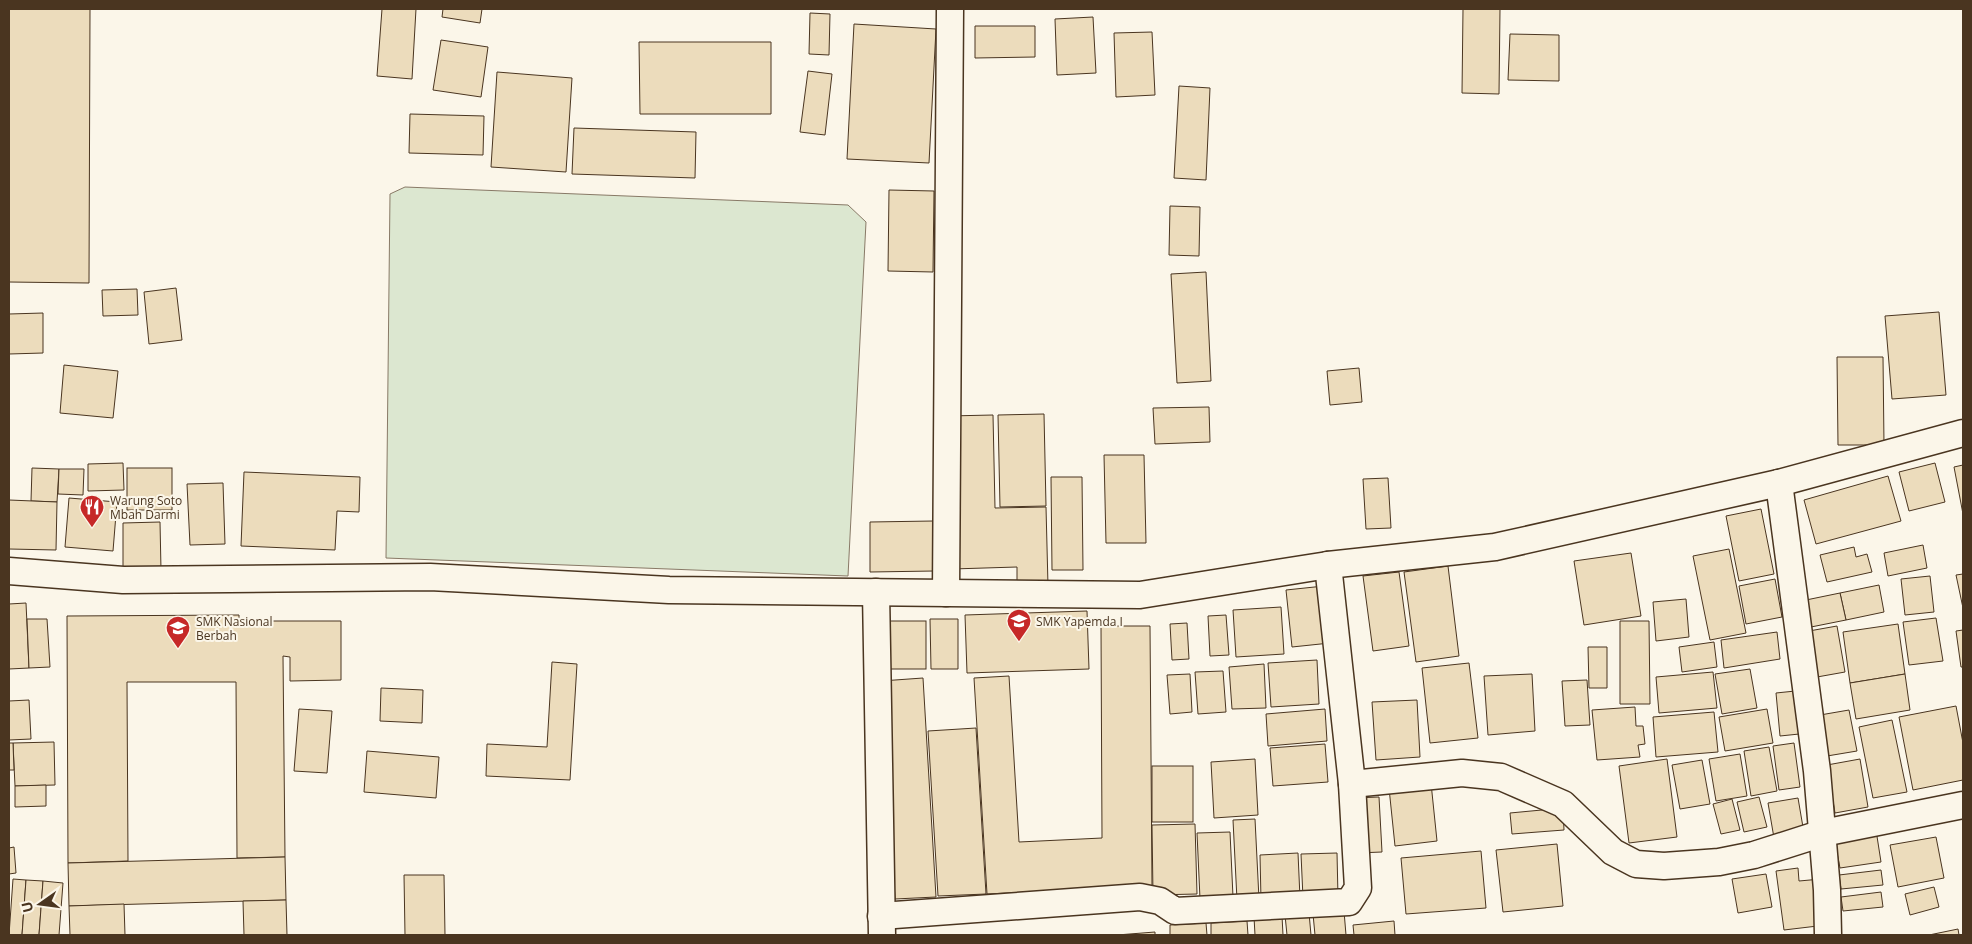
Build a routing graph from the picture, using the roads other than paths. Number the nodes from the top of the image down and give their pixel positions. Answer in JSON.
{"nodes":[{"id":1,"x":950,"y":9,"type":"edge"},
{"id":2,"x":1963,"y":433,"type":"edge"},
{"id":3,"x":1779,"y":482,"type":"junction"},
{"id":4,"x":1328,"y":564,"type":"junction"},
{"id":5,"x":9,"y":571,"type":"edge"},
{"id":6,"x":876,"y":592,"type":"junction"},
{"id":7,"x":946,"y":593,"type":"junction"},
{"id":8,"x":1352,"y":784,"type":"junction"},
{"id":9,"x":1963,"y":805,"type":"edge"},
{"id":10,"x":1823,"y":833,"type":"junction"},
{"id":11,"x":881,"y":926,"type":"edge"},
{"id":12,"x":1828,"y":935,"type":"edge"}],
"edges":[{"from":1,"to":7,"type":"street"},
{"from":2,"to":3,"type":"street"},
{"from":3,"to":4,"type":"street"},
{"from":3,"to":10,"type":"street"},
{"from":4,"to":7,"type":"street"},
{"from":4,"to":8,"type":"street"},
{"from":5,"to":6,"type":"street"},
{"from":6,"to":7,"type":"street"},
{"from":6,"to":11,"type":"street"},
{"from":8,"to":10,"type":"street"},
{"from":8,"to":11,"type":"street"},
{"from":9,"to":10,"type":"street"},
{"from":10,"to":12,"type":"street"}]}
